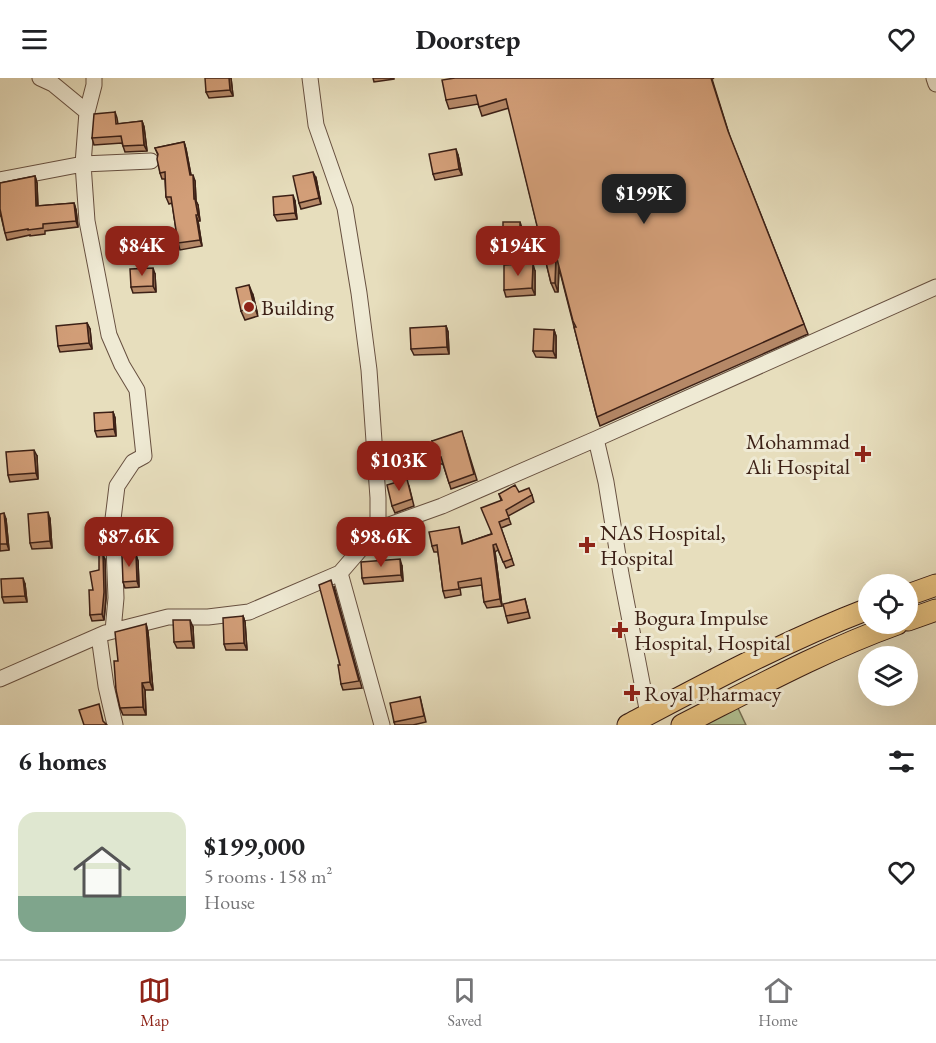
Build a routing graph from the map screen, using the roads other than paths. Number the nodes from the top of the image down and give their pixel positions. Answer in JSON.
{"nodes":[{"id":1,"x":40,"y":78,"type":"edge"},
{"id":2,"x":94,"y":78,"type":"edge"},
{"id":3,"x":310,"y":78,"type":"edge"},
{"id":4,"x":934,"y":78,"type":"edge"},
{"id":5,"x":936,"y":84,"type":"edge"},
{"id":6,"x":87,"y":112,"type":"junction"},
{"id":7,"x":151,"y":161,"type":"dead end"},
{"id":8,"x":83,"y":164,"type":"junction"},
{"id":9,"x":0,"y":180,"type":"edge"},
{"id":10,"x":936,"y":287,"type":"edge"},
{"id":11,"x":596,"y":439,"type":"junction"},
{"id":12,"x":378,"y":529,"type":"junction"},
{"id":13,"x":340,"y":573,"type":"junction"},
{"id":14,"x":934,"y":592,"type":"edge"},
{"id":15,"x":918,"y":594,"type":"edge"},
{"id":16,"x":936,"y":610,"type":"edge"},
{"id":17,"x":858,"y":613,"type":"edge"},
{"id":18,"x":918,"y":616,"type":"edge"},
{"id":19,"x":106,"y":633,"type":"junction"},
{"id":20,"x":870,"y":634,"type":"edge"},
{"id":21,"x":0,"y":680,"type":"edge"},
{"id":22,"x":648,"y":714,"type":"junction"},
{"id":23,"x":115,"y":725,"type":"edge"},
{"id":24,"x":382,"y":725,"type":"edge"},
{"id":25,"x":628,"y":725,"type":"edge"},
{"id":26,"x":682,"y":725,"type":"edge"}],
"edges":[{"from":1,"to":6,"type":"street"},
{"from":2,"to":6,"type":"street"},
{"from":3,"to":12,"type":"street"},
{"from":4,"to":5,"type":"street"},
{"from":6,"to":8,"type":"street"},
{"from":7,"to":8,"type":"street"},
{"from":8,"to":9,"type":"street"},
{"from":8,"to":19,"type":"street"},
{"from":10,"to":11,"type":"street"},
{"from":11,"to":12,"type":"street"},
{"from":11,"to":22,"type":"street"},
{"from":12,"to":13,"type":"street"},
{"from":13,"to":19,"type":"street"},
{"from":13,"to":24,"type":"street"},
{"from":14,"to":15,"type":"highway"},
{"from":16,"to":18,"type":"highway"},
{"from":17,"to":22,"type":"highway"},
{"from":19,"to":21,"type":"street"},
{"from":19,"to":23,"type":"street"},
{"from":20,"to":26,"type":"highway"},
{"from":22,"to":25,"type":"highway"}]}
